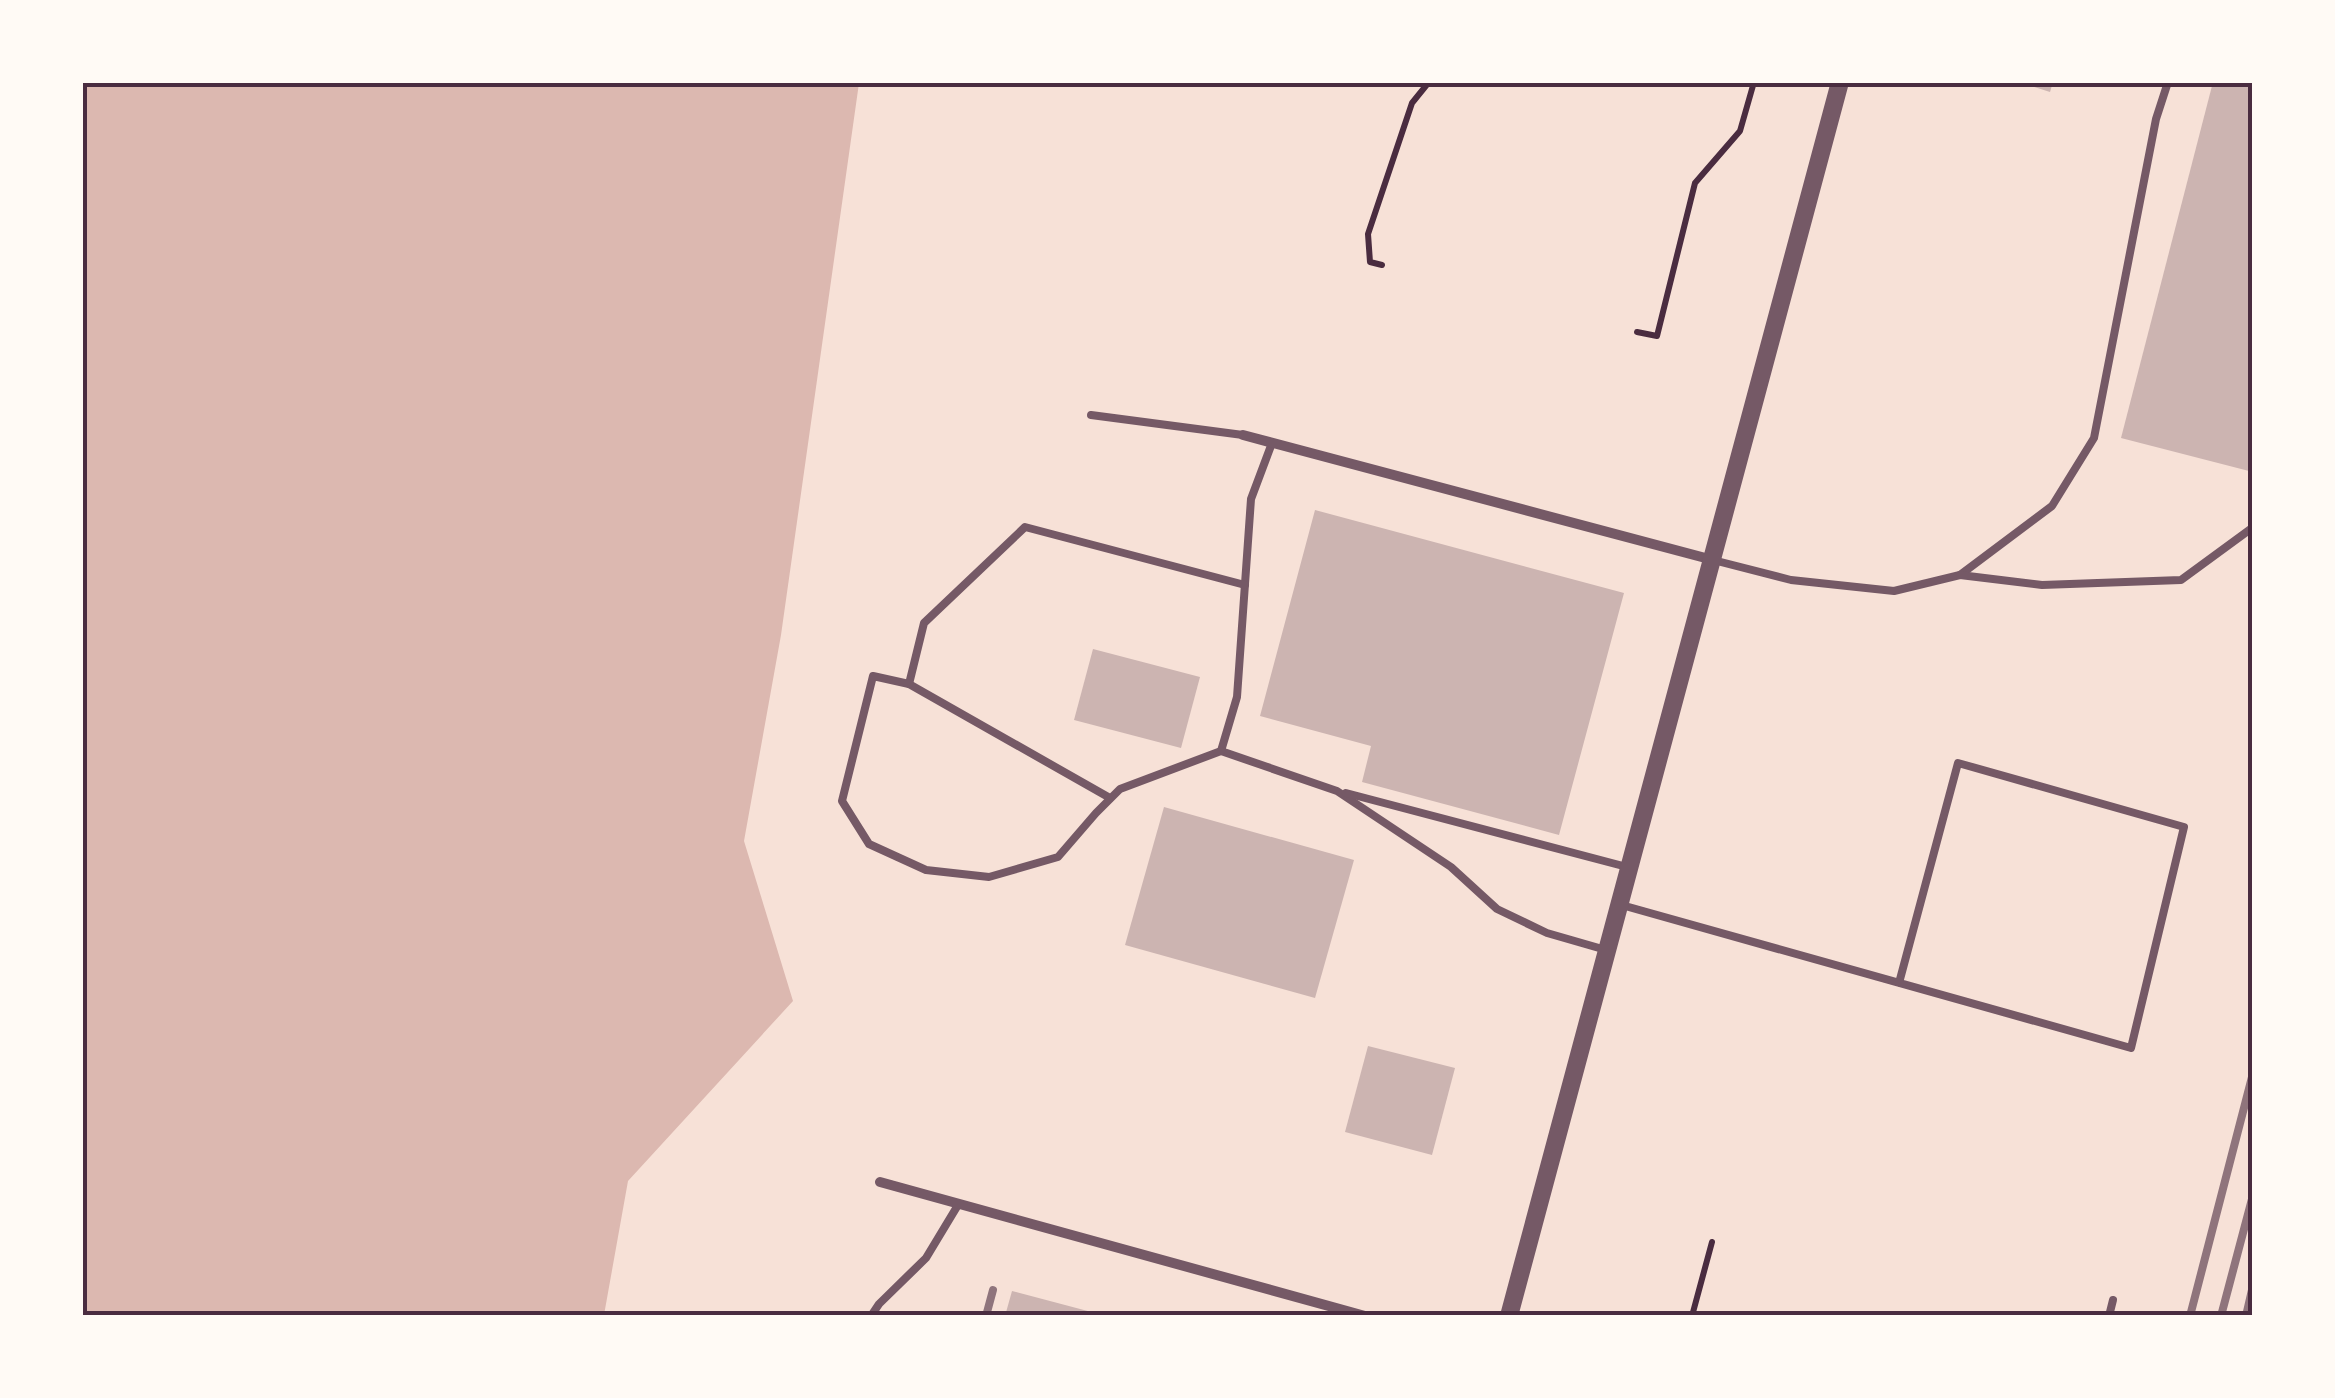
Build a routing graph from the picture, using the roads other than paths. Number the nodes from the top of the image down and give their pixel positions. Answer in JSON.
{"nodes":[{"id":1,"x":1840,"y":82,"type":"edge"},
{"id":2,"x":2168,"y":82,"type":"edge"},
{"id":3,"x":1090,"y":415,"type":"dead end"},
{"id":4,"x":1243,"y":435,"type":"joint"},
{"id":5,"x":1272,"y":444,"type":"junction"},
{"id":6,"x":2252,"y":528,"type":"edge"},
{"id":7,"x":1713,"y":560,"type":"junction"},
{"id":8,"x":1960,"y":576,"type":"junction"},
{"id":9,"x":1245,"y":585,"type":"junction"},
{"id":10,"x":909,"y":684,"type":"junction"},
{"id":11,"x":1221,"y":752,"type":"junction"},
{"id":12,"x":1337,"y":790,"type":"junction"},
{"id":13,"x":1110,"y":798,"type":"junction"},
{"id":14,"x":1628,"y":868,"type":"junction"},
{"id":15,"x":1618,"y":904,"type":"junction"},
{"id":16,"x":1606,"y":950,"type":"junction"},
{"id":17,"x":1898,"y":983,"type":"junction"},
{"id":18,"x":880,"y":1182,"type":"dead end"},
{"id":19,"x":958,"y":1204,"type":"junction"},
{"id":20,"x":2113,"y":1300,"type":"dead end"},
{"id":21,"x":871,"y":1316,"type":"edge"},
{"id":22,"x":1365,"y":1316,"type":"edge"},
{"id":23,"x":1509,"y":1316,"type":"edge"},
{"id":24,"x":2109,"y":1316,"type":"edge"}],
"edges":[{"from":1,"to":7,"type":"street"},
{"from":2,"to":8,"type":"lane"},
{"from":3,"to":4,"type":"lane"},
{"from":4,"to":5,"type":"street"},
{"from":5,"to":7,"type":"street"},
{"from":5,"to":9,"type":"lane"},
{"from":6,"to":8,"type":"lane"},
{"from":7,"to":8,"type":"lane"},
{"from":7,"to":14,"type":"street"},
{"from":9,"to":10,"type":"lane"},
{"from":9,"to":11,"type":"lane"},
{"from":10,"to":13,"type":"lane"},
{"from":10,"to":13,"type":"lane"},
{"from":11,"to":12,"type":"lane"},
{"from":11,"to":13,"type":"lane"},
{"from":12,"to":14,"type":"lane"},
{"from":12,"to":16,"type":"lane"},
{"from":14,"to":15,"type":"street"},
{"from":15,"to":16,"type":"street"},
{"from":15,"to":17,"type":"lane"},
{"from":16,"to":23,"type":"street"},
{"from":17,"to":17,"type":"lane"},
{"from":18,"to":19,"type":"street"},
{"from":19,"to":21,"type":"lane"},
{"from":19,"to":22,"type":"street"},
{"from":20,"to":24,"type":"lane"}]}
